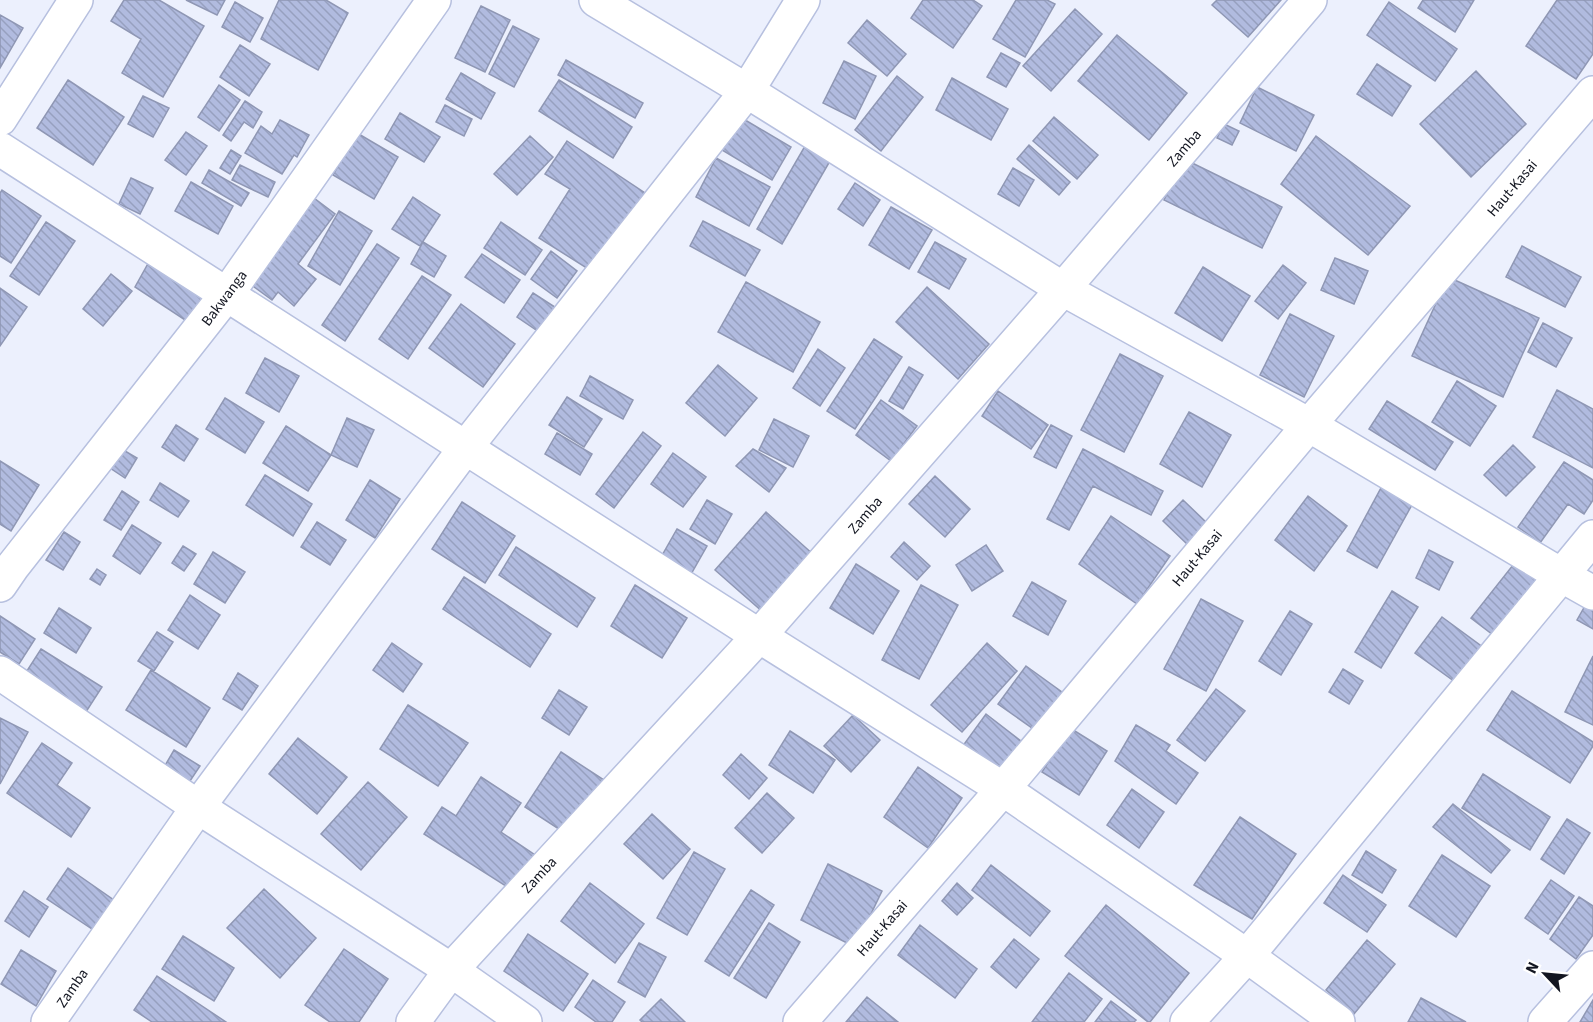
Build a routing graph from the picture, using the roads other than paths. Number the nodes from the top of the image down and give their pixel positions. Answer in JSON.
{"nodes":[{"id":1,"x":76,"y":0,"type":"edge"},
{"id":2,"x":434,"y":0,"type":"edge"},
{"id":3,"x":596,"y":0,"type":"edge"},
{"id":4,"x":803,"y":0,"type":"edge"},
{"id":5,"x":1310,"y":0,"type":"edge"},
{"id":6,"x":747,"y":91,"type":"junction"},
{"id":7,"x":1593,"y":93,"type":"edge"},
{"id":8,"x":0,"y":119,"type":"edge"},
{"id":9,"x":0,"y":149,"type":"edge"},
{"id":10,"x":1063,"y":289,"type":"junction"},
{"id":11,"x":227,"y":294,"type":"junction"},
{"id":12,"x":1309,"y":425,"type":"junction"},
{"id":13,"x":466,"y":447,"type":"junction"},
{"id":14,"x":1593,"y":537,"type":"edge"},
{"id":15,"x":1561,"y":575,"type":"junction"},
{"id":16,"x":0,"y":585,"type":"edge"},
{"id":17,"x":1593,"y":593,"type":"edge"},
{"id":18,"x":759,"y":636,"type":"junction"},
{"id":19,"x":0,"y":673,"type":"edge"},
{"id":20,"x":1003,"y":789,"type":"junction"},
{"id":21,"x":198,"y":807,"type":"junction"},
{"id":22,"x":1246,"y":956,"type":"junction"},
{"id":23,"x":1593,"y":968,"type":"edge"},
{"id":24,"x":451,"y":970,"type":"junction"},
{"id":25,"x":48,"y":1022,"type":"edge"},
{"id":26,"x":413,"y":1022,"type":"edge"},
{"id":27,"x":525,"y":1022,"type":"edge"},
{"id":28,"x":800,"y":1022,"type":"edge"},
{"id":29,"x":1187,"y":1022,"type":"edge"},
{"id":30,"x":1338,"y":1022,"type":"edge"},
{"id":31,"x":1545,"y":1022,"type":"edge"}],
"edges":[{"from":1,"to":8,"type":"street"},
{"from":2,"to":11,"type":"street","name":"Bakwanga"},
{"from":3,"to":6,"type":"street"},
{"from":4,"to":6,"type":"street","name":"Zamba"},
{"from":5,"to":10,"type":"street","name":"Zamba"},
{"from":6,"to":10,"type":"street"},
{"from":6,"to":13,"type":"street","name":"Zamba"},
{"from":7,"to":12,"type":"street","name":"Haut-Kasai"},
{"from":9,"to":11,"type":"street"},
{"from":10,"to":12,"type":"street"},
{"from":10,"to":18,"type":"street","name":"Zamba"},
{"from":11,"to":13,"type":"street"},
{"from":11,"to":16,"type":"street","name":"Bakwanga"},
{"from":12,"to":15,"type":"street"},
{"from":12,"to":20,"type":"street","name":"Haut-Kasai"},
{"from":13,"to":18,"type":"street"},
{"from":13,"to":21,"type":"street","name":"Zamba"},
{"from":14,"to":15,"type":"street"},
{"from":15,"to":17,"type":"street"},
{"from":15,"to":22,"type":"street"},
{"from":18,"to":20,"type":"street"},
{"from":18,"to":24,"type":"street","name":"Zamba"},
{"from":19,"to":21,"type":"street"},
{"from":20,"to":22,"type":"street"},
{"from":20,"to":28,"type":"street","name":"Haut-Kasai"},
{"from":21,"to":24,"type":"street"},
{"from":21,"to":25,"type":"street","name":"Zamba"},
{"from":22,"to":29,"type":"street"},
{"from":22,"to":30,"type":"street"},
{"from":23,"to":31,"type":"street"},
{"from":24,"to":26,"type":"street","name":"Zamba"},
{"from":24,"to":27,"type":"street"}]}
